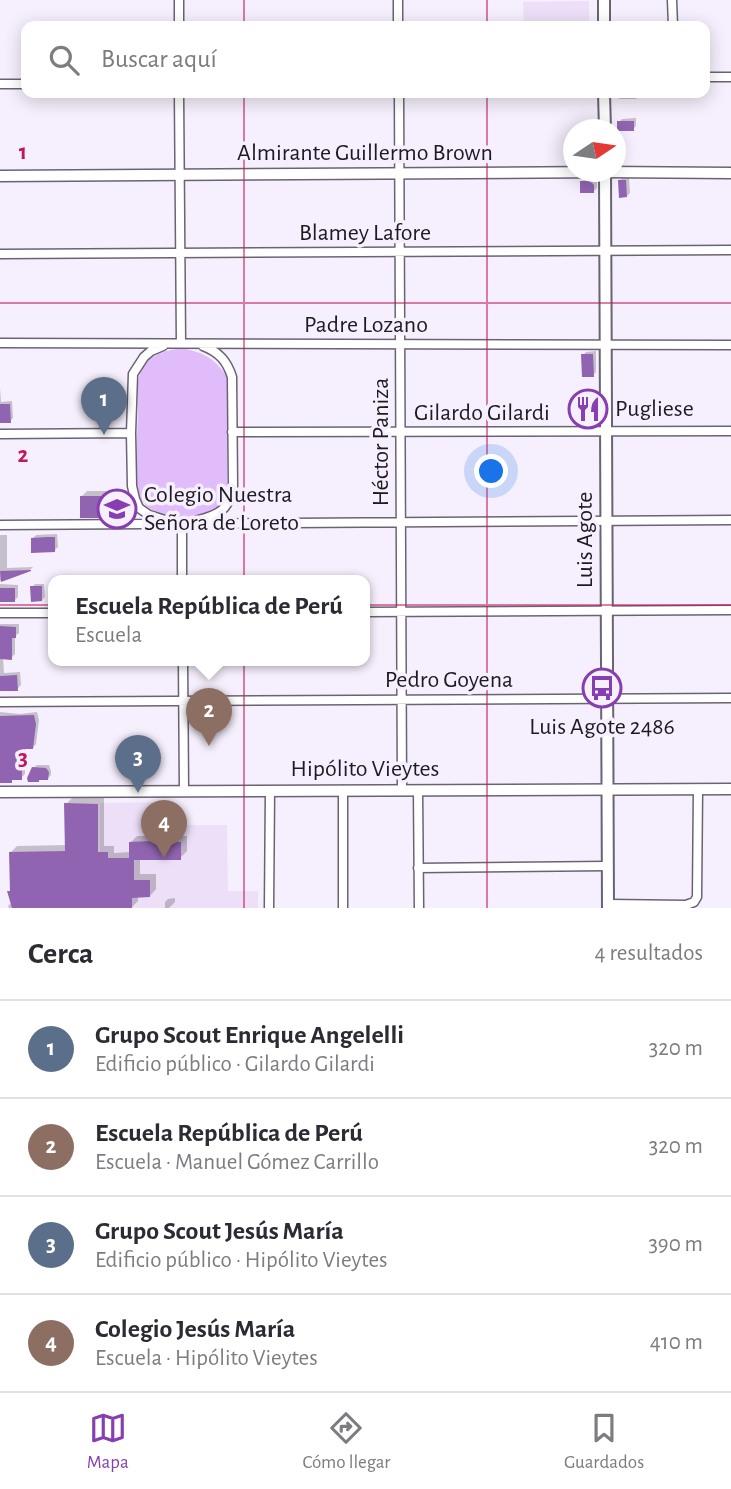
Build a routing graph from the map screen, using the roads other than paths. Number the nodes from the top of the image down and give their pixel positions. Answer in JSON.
{"nodes":[{"id":1,"x":179,"y":0,"type":"edge"},
{"id":2,"x":398,"y":0,"type":"edge"},
{"id":3,"x":604,"y":0,"type":"edge"},
{"id":4,"x":672,"y":0,"type":"edge"},
{"id":5,"x":179,"y":21,"type":"edge"},
{"id":6,"x":398,"y":21,"type":"edge"},
{"id":7,"x":604,"y":21,"type":"edge"},
{"id":8,"x":673,"y":21,"type":"edge"},
{"id":9,"x":710,"y":77,"type":"edge"},
{"id":10,"x":731,"y":77,"type":"edge"},
{"id":11,"x":0,"y":84,"type":"edge"},
{"id":12,"x":21,"y":84,"type":"edge"},
{"id":13,"x":179,"y":98,"type":"edge"},
{"id":14,"x":399,"y":98,"type":"edge"},
{"id":15,"x":604,"y":98,"type":"edge"},
{"id":16,"x":605,"y":119,"type":"edge"},
{"id":17,"x":563,"y":172,"type":"edge"},
{"id":18,"x":626,"y":172,"type":"edge"},
{"id":19,"x":731,"y":173,"type":"edge"},
{"id":20,"x":400,"y":174,"type":"junction"},
{"id":21,"x":0,"y":176,"type":"edge"},
{"id":22,"x":180,"y":176,"type":"junction"},
{"id":23,"x":605,"y":182,"type":"edge"},
{"id":24,"x":731,"y":250,"type":"edge"},
{"id":25,"x":399,"y":252,"type":"junction"},
{"id":26,"x":605,"y":252,"type":"junction"},
{"id":27,"x":180,"y":253,"type":"junction"},
{"id":28,"x":0,"y":254,"type":"edge"},
{"id":29,"x":0,"y":343,"type":"edge"},
{"id":30,"x":181,"y":343,"type":"junction"},
{"id":31,"x":400,"y":344,"type":"junction"},
{"id":32,"x":605,"y":345,"type":"junction"},
{"id":33,"x":731,"y":345,"type":"edge"},
{"id":34,"x":731,"y":431,"type":"edge"},
{"id":35,"x":232,"y":432,"type":"junction"},
{"id":36,"x":400,"y":432,"type":"junction"},
{"id":37,"x":131,"y":433,"type":"junction"},
{"id":38,"x":606,"y":433,"type":"junction"},
{"id":39,"x":0,"y":434,"type":"edge"},
{"id":40,"x":731,"y":520,"type":"edge"},
{"id":41,"x":606,"y":521,"type":"junction"},
{"id":42,"x":401,"y":522,"type":"junction"},
{"id":43,"x":182,"y":524,"type":"junction"},
{"id":44,"x":0,"y":525,"type":"edge"},
{"id":45,"x":182,"y":575,"type":"edge"},
{"id":46,"x":731,"y":610,"type":"edge"},
{"id":47,"x":401,"y":611,"type":"junction"},
{"id":48,"x":607,"y":611,"type":"junction"},
{"id":49,"x":370,"y":612,"type":"edge"},
{"id":50,"x":0,"y":613,"type":"edge"},
{"id":51,"x":48,"y":613,"type":"edge"},
{"id":52,"x":183,"y":666,"type":"edge"},
{"id":53,"x":731,"y":698,"type":"edge"},
{"id":54,"x":607,"y":699,"type":"junction"},
{"id":55,"x":401,"y":700,"type":"junction"},
{"id":56,"x":183,"y":701,"type":"junction"},
{"id":57,"x":0,"y":702,"type":"edge"},
{"id":58,"x":607,"y":789,"type":"junction"},
{"id":59,"x":698,"y":789,"type":"junction"},
{"id":60,"x":731,"y":789,"type":"edge"},
{"id":61,"x":343,"y":790,"type":"junction"},
{"id":62,"x":402,"y":790,"type":"junction"},
{"id":63,"x":418,"y":790,"type":"junction"},
{"id":64,"x":184,"y":791,"type":"junction"},
{"id":65,"x":270,"y":791,"type":"junction"},
{"id":66,"x":0,"y":792,"type":"edge"},
{"id":67,"x":608,"y":866,"type":"junction"},
{"id":68,"x":418,"y":868,"type":"junction"},
{"id":69,"x":608,"y":906,"type":"edge"},
{"id":70,"x":269,"y":908,"type":"edge"},
{"id":71,"x":343,"y":908,"type":"edge"},
{"id":72,"x":419,"y":908,"type":"edge"}],
"edges":[{"from":1,"to":5,"type":"street"},
{"from":2,"to":6,"type":"street"},
{"from":3,"to":7,"type":"main road"},
{"from":4,"to":8,"type":"street"},
{"from":9,"to":10,"type":"street"},
{"from":11,"to":12,"type":"street"},
{"from":13,"to":22,"type":"street"},
{"from":14,"to":20,"type":"street","name":"Héctor Paniza"},
{"from":15,"to":16,"type":"main road"},
{"from":17,"to":20,"type":"street","name":"Almirante Guillermo Brown"},
{"from":18,"to":19,"type":"street","name":"Almirante Guillermo Brown"},
{"from":20,"to":22,"type":"street","name":"Almirante Guillermo Brown"},
{"from":20,"to":25,"type":"street","name":"Héctor Paniza"},
{"from":21,"to":22,"type":"street","name":"Almirante Guillermo Brown"},
{"from":22,"to":27,"type":"street"},
{"from":23,"to":26,"type":"main road","name":"Luis Agote"},
{"from":24,"to":26,"type":"street","name":"Blamey Lafore"},
{"from":25,"to":26,"type":"street","name":"Blamey Lafore"},
{"from":25,"to":27,"type":"street","name":"Blamey Lafore"},
{"from":25,"to":31,"type":"street","name":"Héctor Paniza"},
{"from":26,"to":32,"type":"main road","name":"Luis Agote"},
{"from":27,"to":28,"type":"street","name":"Blamey Lafore"},
{"from":27,"to":30,"type":"street"},
{"from":29,"to":30,"type":"street","name":"Padre Lozano"},
{"from":30,"to":31,"type":"street","name":"Padre Lozano"},
{"from":30,"to":35,"type":"street"},
{"from":30,"to":37,"type":"street"},
{"from":31,"to":32,"type":"street","name":"Padre Lozano"},
{"from":31,"to":36,"type":"street","name":"Héctor Paniza"},
{"from":32,"to":33,"type":"street","name":"Padre Lozano"},
{"from":32,"to":38,"type":"main road","name":"Luis Agote"},
{"from":34,"to":38,"type":"street","name":"Gilardo Gilardi"},
{"from":35,"to":36,"type":"street","name":"Gilardo Gilardi"},
{"from":35,"to":43,"type":"street"},
{"from":36,"to":38,"type":"street","name":"Gilardo Gilardi"},
{"from":36,"to":42,"type":"street","name":"Héctor Paniza"},
{"from":37,"to":39,"type":"street"},
{"from":37,"to":43,"type":"street"},
{"from":38,"to":41,"type":"main road","name":"Luis Agote"},
{"from":40,"to":41,"type":"street"},
{"from":41,"to":42,"type":"street"},
{"from":41,"to":48,"type":"main road","name":"Luis Agote"},
{"from":42,"to":43,"type":"street"},
{"from":42,"to":47,"type":"street","name":"Héctor Paniza"},
{"from":43,"to":44,"type":"street"},
{"from":43,"to":45,"type":"street"},
{"from":46,"to":48,"type":"street"},
{"from":47,"to":48,"type":"street"},
{"from":47,"to":49,"type":"street"},
{"from":47,"to":55,"type":"street","name":"Héctor Paniza"},
{"from":48,"to":54,"type":"main road","name":"Luis Agote"},
{"from":50,"to":51,"type":"street"},
{"from":52,"to":56,"type":"street"},
{"from":53,"to":54,"type":"street","name":"Pedro Goyena"},
{"from":54,"to":55,"type":"street","name":"Pedro Goyena"},
{"from":54,"to":58,"type":"main road","name":"Luis Agote"},
{"from":55,"to":56,"type":"street","name":"Pedro Goyena"},
{"from":55,"to":62,"type":"street","name":"Héctor Paniza"},
{"from":56,"to":57,"type":"street","name":"Pedro Goyena"},
{"from":56,"to":64,"type":"street"},
{"from":58,"to":59,"type":"street","name":"Hipólito Vieytes"},
{"from":58,"to":63,"type":"street","name":"Hipólito Vieytes"},
{"from":58,"to":67,"type":"main road","name":"Luis Agote"},
{"from":59,"to":60,"type":"street","name":"Hipólito Vieytes"},
{"from":59,"to":69,"type":"street"},
{"from":61,"to":62,"type":"street","name":"Hipólito Vieytes"},
{"from":61,"to":65,"type":"street","name":"Hipólito Vieytes"},
{"from":61,"to":71,"type":"street"},
{"from":62,"to":63,"type":"street","name":"Hipólito Vieytes"},
{"from":63,"to":68,"type":"street"},
{"from":64,"to":65,"type":"street","name":"Hipólito Vieytes"},
{"from":64,"to":66,"type":"street","name":"Hipólito Vieytes"},
{"from":65,"to":70,"type":"street"},
{"from":67,"to":68,"type":"street"},
{"from":67,"to":69,"type":"main road","name":"Luis Agote"},
{"from":68,"to":72,"type":"street"}]}
